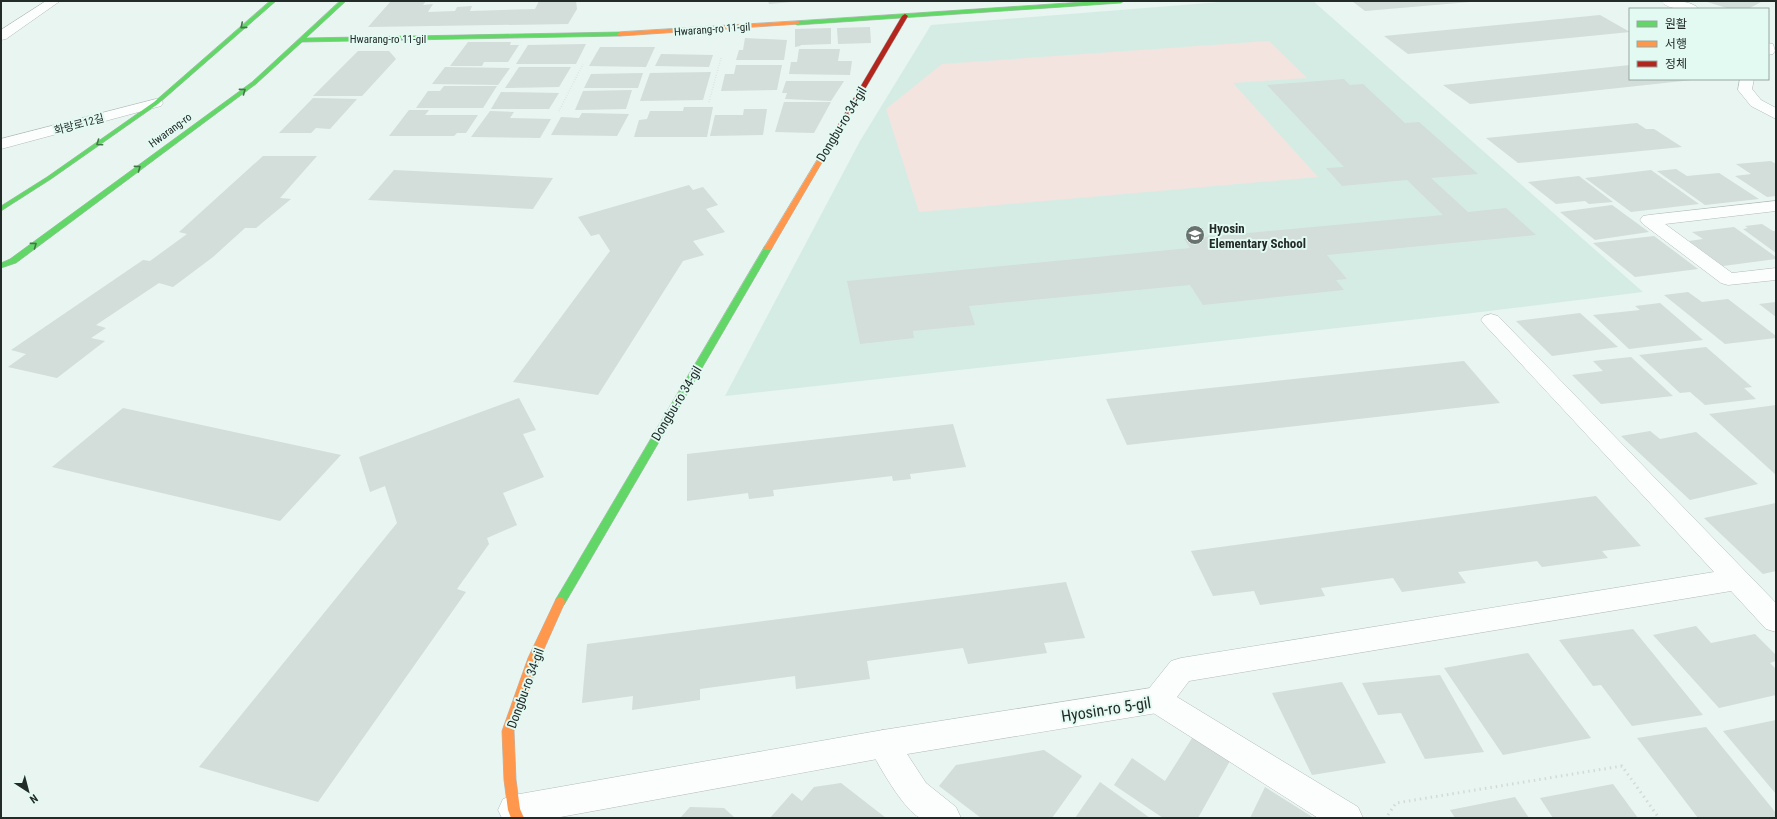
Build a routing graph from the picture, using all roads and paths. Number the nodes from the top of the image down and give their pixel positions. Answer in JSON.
{"nodes":[{"id":1,"x":54,"y":1,"type":"edge"},
{"id":2,"x":273,"y":1,"type":"edge"},
{"id":3,"x":343,"y":1,"type":"edge"},
{"id":4,"x":1121,"y":1,"type":"edge"},
{"id":5,"x":1667,"y":1,"type":"edge"},
{"id":6,"x":1690,"y":8,"type":"edge"},
{"id":7,"x":905,"y":16,"type":"junction"},
{"id":8,"x":728,"y":28,"type":"junction"},
{"id":9,"x":598,"y":35,"type":"junction"},
{"id":10,"x":1,"y":36,"type":"edge"},
{"id":11,"x":302,"y":40,"type":"junction"},
{"id":12,"x":1747,"y":80,"type":"edge"},
{"id":13,"x":709,"y":102,"type":"dead end"},
{"id":14,"x":156,"y":103,"type":"junction"},
{"id":15,"x":559,"y":111,"type":"dead end"},
{"id":16,"x":1776,"y":114,"type":"edge"},
{"id":17,"x":1,"y":144,"type":"edge"},
{"id":18,"x":1776,"y":206,"type":"edge"},
{"id":19,"x":1,"y":209,"type":"edge"},
{"id":20,"x":1,"y":266,"type":"edge"},
{"id":21,"x":1776,"y":274,"type":"edge"},
{"id":22,"x":1491,"y":320,"type":"dead end"},
{"id":23,"x":1736,"y":579,"type":"junction"},
{"id":24,"x":1776,"y":621,"type":"edge"},
{"id":25,"x":1158,"y":700,"type":"junction"},
{"id":26,"x":883,"y":744,"type":"junction"},
{"id":27,"x":516,"y":814,"type":"edge"},
{"id":28,"x":945,"y":818,"type":"edge"},
{"id":29,"x":1346,"y":818,"type":"edge"},
{"id":30,"x":1386,"y":818,"type":"edge"},
{"id":31,"x":1659,"y":818,"type":"edge"}],
"edges":[{"from":1,"to":10,"type":"street"},
{"from":2,"to":14,"type":"street","one_way":true},
{"from":3,"to":11,"type":"street","name":"Hwarang-ro"},
{"from":4,"to":7,"type":"street","name":"Hwarang-ro 11-gil"},
{"from":5,"to":6,"type":"street"},
{"from":7,"to":8,"type":"street","name":"Hwarang-ro 11-gil"},
{"from":7,"to":27,"type":"street","name":"Dongbu-ro 34-gil"},
{"from":8,"to":9,"type":"street","name":"Hwarang-ro 11-gil"},
{"from":8,"to":13,"type":"path"},
{"from":9,"to":11,"type":"street","name":"Hwarang-ro 11-gil"},
{"from":9,"to":15,"type":"path"},
{"from":20,"to":11,"type":"street","name":"Hwarang-ro","one_way":true},
{"from":12,"to":16,"type":"street"},
{"from":14,"to":17,"type":"street","name":"화랑로12길"},
{"from":14,"to":19,"type":"street","one_way":true},
{"from":18,"to":21,"type":"street"},
{"from":22,"to":23,"type":"street"},
{"from":23,"to":24,"type":"street"},
{"from":23,"to":25,"type":"street"},
{"from":25,"to":26,"type":"street","name":"Hyosin-ro 5-gil"},
{"from":25,"to":29,"type":"street","name":"Hyosin-ro 5-gil"},
{"from":26,"to":27,"type":"street","name":"Dongbu-ro 34-gil"},
{"from":26,"to":28,"type":"street"},
{"from":30,"to":31,"type":"path"}]}
